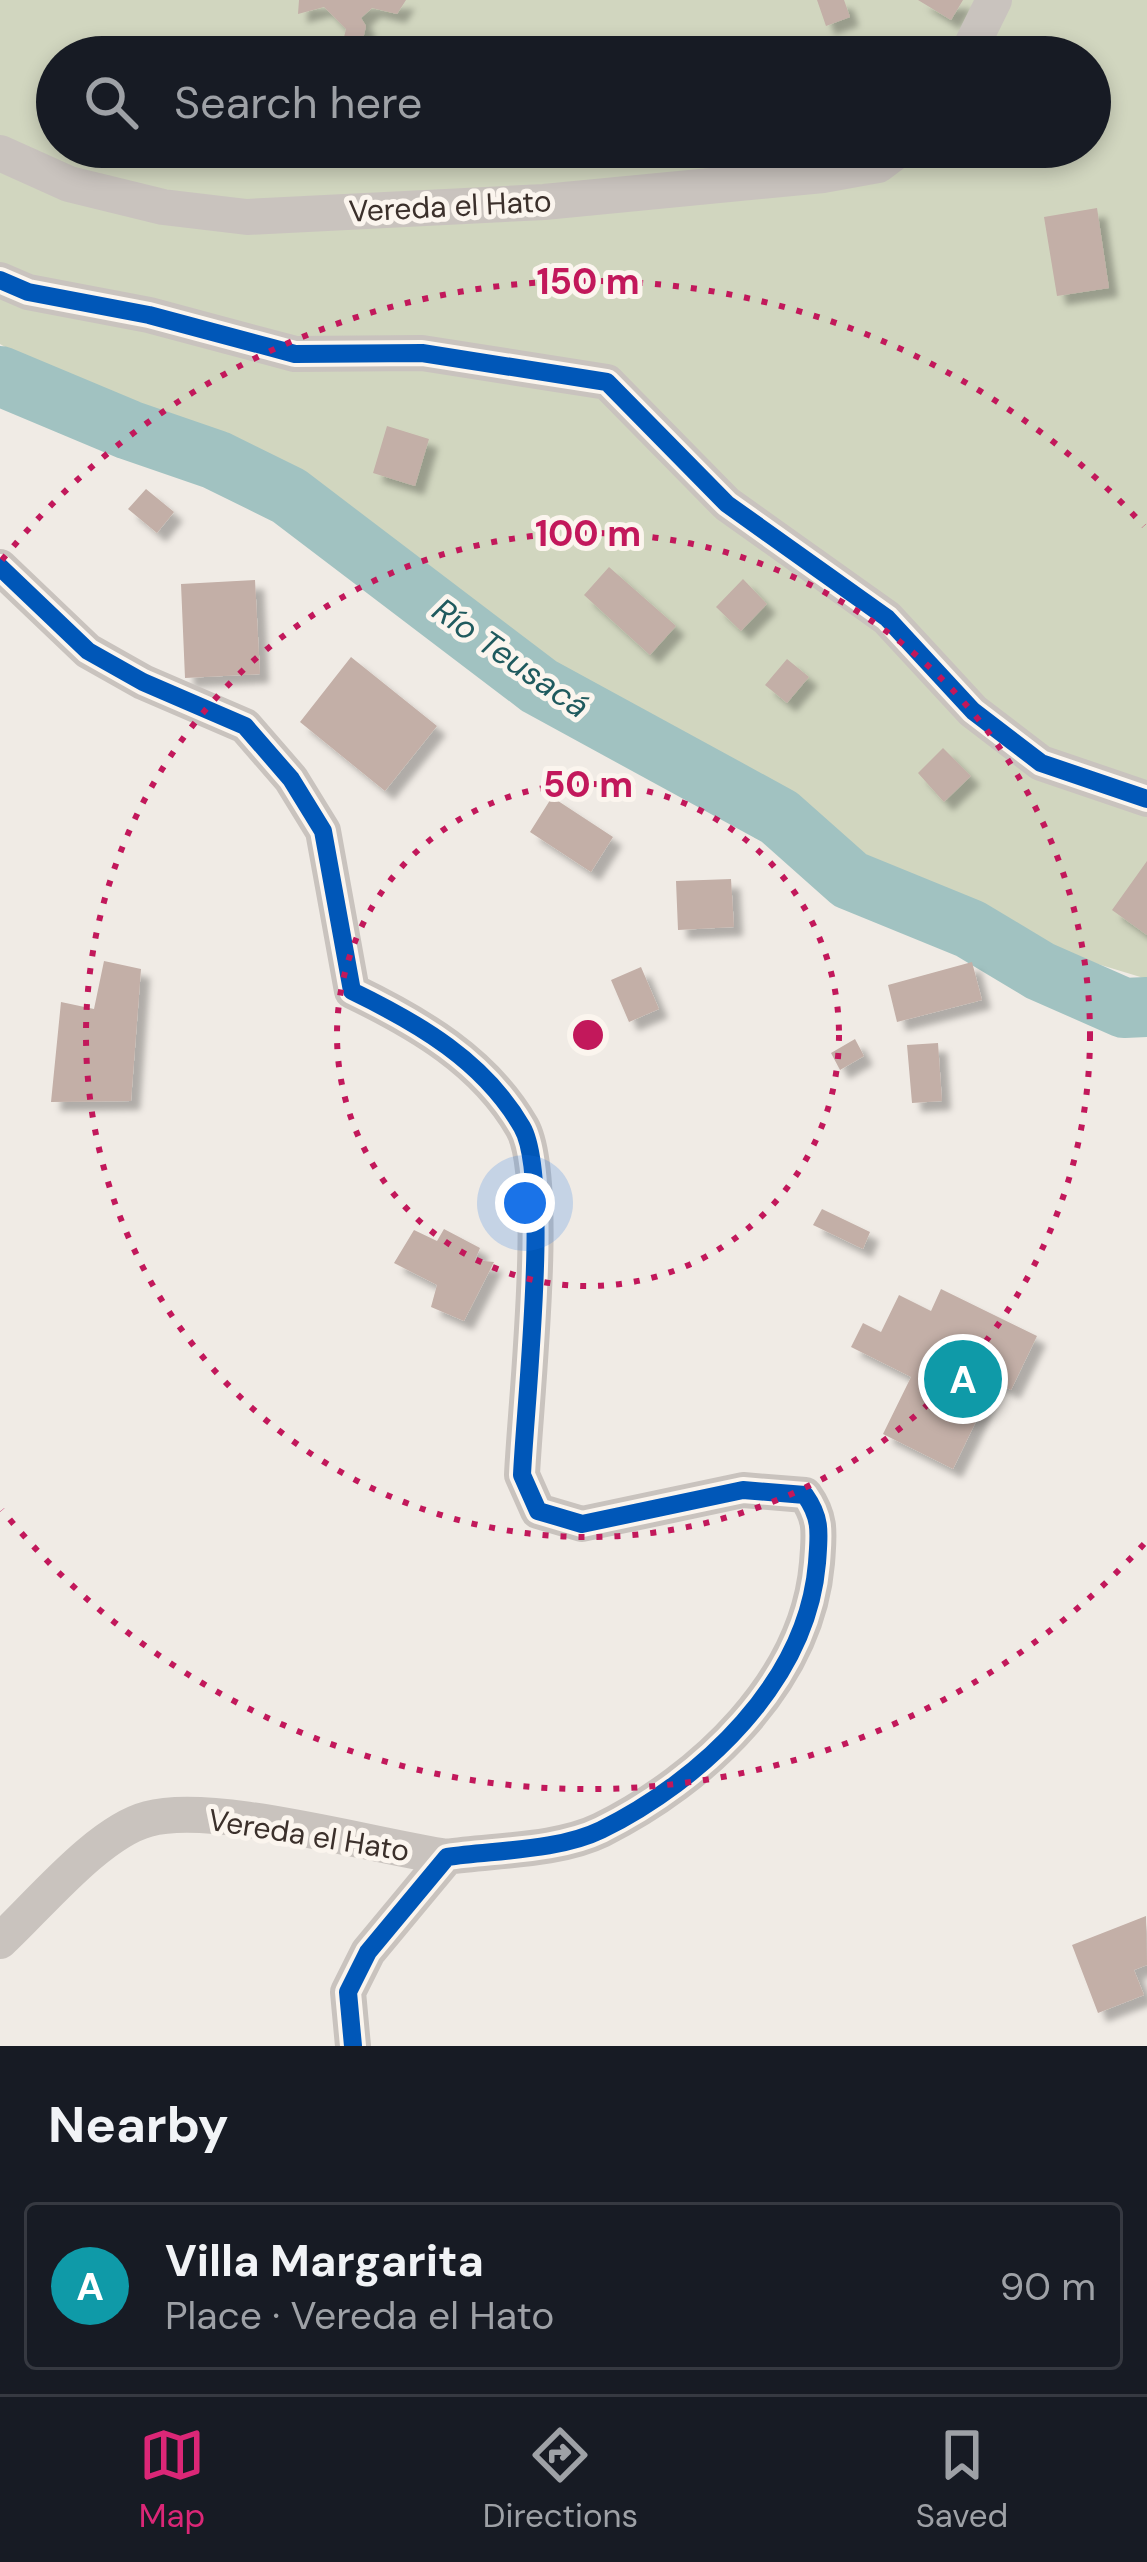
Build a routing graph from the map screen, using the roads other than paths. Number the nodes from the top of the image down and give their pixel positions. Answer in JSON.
{"nodes":[{"id":1,"x":994,"y":0,"type":"edge"},
{"id":2,"x":976,"y":36,"type":"edge"},
{"id":3,"x":0,"y":153,"type":"edge"},
{"id":4,"x":863,"y":168,"type":"edge"},
{"id":5,"x":0,"y":280,"type":"edge"},
{"id":6,"x":0,"y":567,"type":"edge"},
{"id":7,"x":1147,"y":799,"type":"edge"},
{"id":8,"x":447,"y":1856,"type":"junction"},
{"id":9,"x":0,"y":1941,"type":"edge"},
{"id":10,"x":353,"y":2046,"type":"edge"}],
"edges":[{"from":1,"to":2,"type":"street"},
{"from":3,"to":4,"type":"street","name":"Vereda el Hato"},
{"from":5,"to":7,"type":"street"},
{"from":6,"to":8,"type":"street","name":"Vereda el Hato"},
{"from":8,"to":9,"type":"street","name":"Vereda el Hato"},
{"from":8,"to":10,"type":"street","name":"Vereda el Hato"}]}
